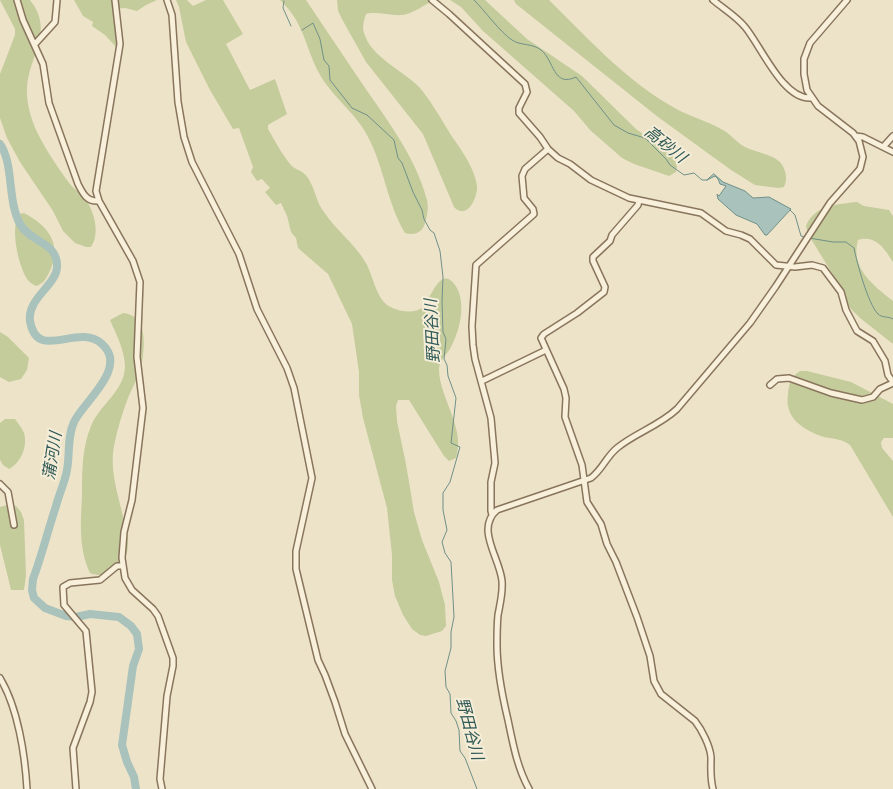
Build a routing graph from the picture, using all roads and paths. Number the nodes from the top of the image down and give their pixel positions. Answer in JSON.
{"nodes":[{"id":1,"x":17,"y":0,"type":"edge"},
{"id":2,"x":57,"y":0,"type":"edge"},
{"id":3,"x":115,"y":0,"type":"edge"},
{"id":4,"x":167,"y":0,"type":"edge"},
{"id":5,"x":432,"y":0,"type":"edge"},
{"id":6,"x":713,"y":0,"type":"edge"},
{"id":7,"x":847,"y":0,"type":"edge"},
{"id":8,"x":35,"y":44,"type":"junction"},
{"id":9,"x":811,"y":98,"type":"junction"},
{"id":10,"x":856,"y":136,"type":"junction"},
{"id":11,"x":893,"y":136,"type":"edge"},
{"id":12,"x":884,"y":146,"type":"junction"},
{"id":13,"x":548,"y":150,"type":"junction"},
{"id":14,"x":893,"y":152,"type":"edge"},
{"id":15,"x":639,"y":200,"type":"junction"},
{"id":16,"x":99,"y":201,"type":"junction"},
{"id":17,"x":789,"y":267,"type":"junction"},
{"id":18,"x":546,"y":350,"type":"junction"},
{"id":19,"x":482,"y":381,"type":"junction"},
{"id":20,"x":893,"y":382,"type":"edge"},
{"id":21,"x":770,"y":385,"type":"dead end"},
{"id":22,"x":585,"y":481,"type":"junction"},
{"id":23,"x":0,"y":484,"type":"edge"},
{"id":24,"x":492,"y":515,"type":"junction"},
{"id":25,"x":14,"y":525,"type":"dead end"},
{"id":26,"x":122,"y":566,"type":"junction"},
{"id":27,"x":0,"y":678,"type":"edge"},
{"id":28,"x":27,"y":789,"type":"edge"},
{"id":29,"x":76,"y":789,"type":"edge"},
{"id":30,"x":162,"y":789,"type":"edge"},
{"id":31,"x":372,"y":789,"type":"edge"},
{"id":32,"x":529,"y":789,"type":"edge"},
{"id":33,"x":713,"y":789,"type":"edge"}],
"edges":[{"from":1,"to":8,"type":"street"},
{"from":2,"to":8,"type":"street"},
{"from":3,"to":16,"type":"street"},
{"from":4,"to":31,"type":"street"},
{"from":5,"to":13,"type":"street"},
{"from":6,"to":9,"type":"street"},
{"from":7,"to":9,"type":"street"},
{"from":8,"to":16,"type":"street"},
{"from":9,"to":10,"type":"street"},
{"from":10,"to":12,"type":"street"},
{"from":10,"to":17,"type":"street"},
{"from":11,"to":12,"type":"street"},
{"from":12,"to":14,"type":"street"},
{"from":13,"to":15,"type":"street"},
{"from":13,"to":19,"type":"street"},
{"from":15,"to":17,"type":"street"},
{"from":15,"to":18,"type":"street"},
{"from":16,"to":26,"type":"street"},
{"from":17,"to":20,"type":"street"},
{"from":17,"to":22,"type":"street"},
{"from":18,"to":19,"type":"street"},
{"from":18,"to":22,"type":"street"},
{"from":19,"to":24,"type":"street"},
{"from":20,"to":21,"type":"street"},
{"from":22,"to":24,"type":"street"},
{"from":22,"to":33,"type":"street"},
{"from":23,"to":25,"type":"street"},
{"from":24,"to":32,"type":"street"},
{"from":26,"to":29,"type":"street"},
{"from":26,"to":30,"type":"street"},
{"from":27,"to":28,"type":"street"}]}
